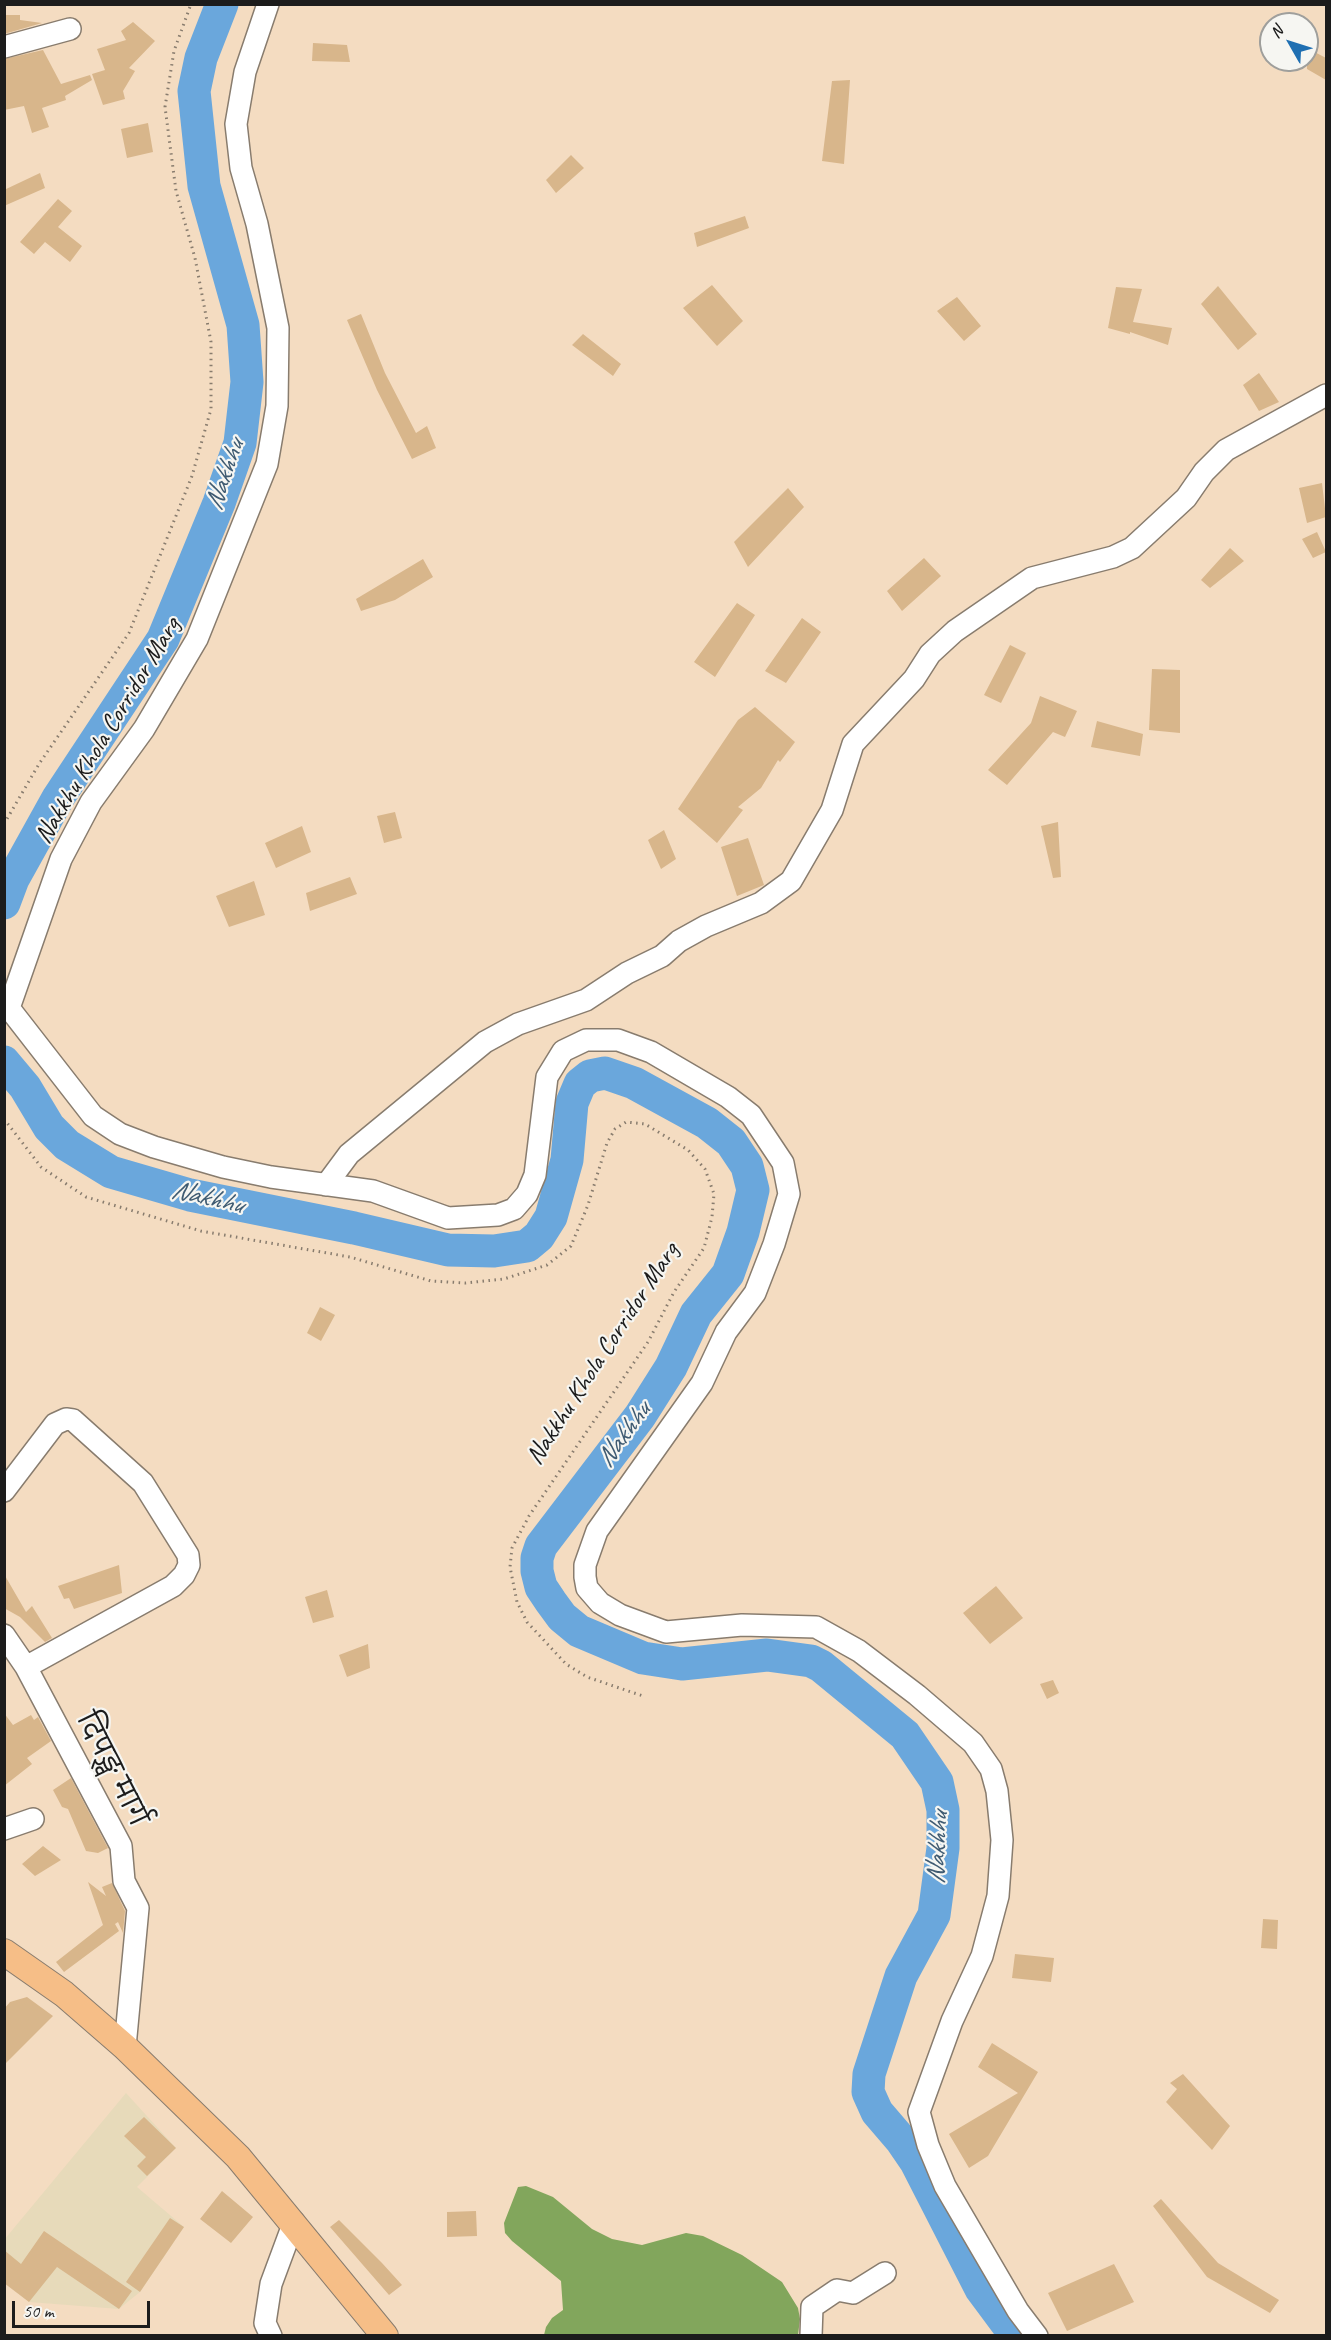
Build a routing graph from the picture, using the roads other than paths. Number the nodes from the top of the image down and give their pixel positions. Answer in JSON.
{"nodes":[{"id":1,"x":268,"y":4,"type":"edge"},
{"id":2,"x":70,"y":29,"type":"dead end"},
{"id":3,"x":4,"y":47,"type":"edge"},
{"id":4,"x":1326,"y":395,"type":"edge"},
{"id":5,"x":326,"y":1185,"type":"junction"},
{"id":6,"x":4,"y":1491,"type":"edge"},
{"id":7,"x":4,"y":1635,"type":"edge"},
{"id":8,"x":26,"y":1667,"type":"junction"},
{"id":9,"x":33,"y":1819,"type":"dead end"},
{"id":10,"x":4,"y":1829,"type":"edge"},
{"id":11,"x":4,"y":1952,"type":"edge"},
{"id":12,"x":125,"y":2047,"type":"junction"},
{"id":13,"x":294,"y":2222,"type":"junction"},
{"id":14,"x":885,"y":2273,"type":"dead end"},
{"id":15,"x":271,"y":2336,"type":"edge"},
{"id":16,"x":385,"y":2336,"type":"edge"},
{"id":17,"x":812,"y":2336,"type":"edge"},
{"id":18,"x":1037,"y":2336,"type":"edge"}],
"edges":[{"from":1,"to":5,"type":"street","name":"Nakkhu Khola Corridor Marg"},
{"from":2,"to":3,"type":"street"},
{"from":4,"to":5,"type":"street"},
{"from":5,"to":18,"type":"street"},
{"from":6,"to":8,"type":"street"},
{"from":7,"to":8,"type":"street","name":"दिपङ्ख मार्ग"},
{"from":8,"to":12,"type":"street","name":"दिपङ्ख मार्ग"},
{"from":9,"to":10,"type":"street"},
{"from":11,"to":12,"type":"main road"},
{"from":12,"to":13,"type":"main road"},
{"from":13,"to":15,"type":"street"},
{"from":13,"to":16,"type":"main road"},
{"from":14,"to":17,"type":"street"}]}
